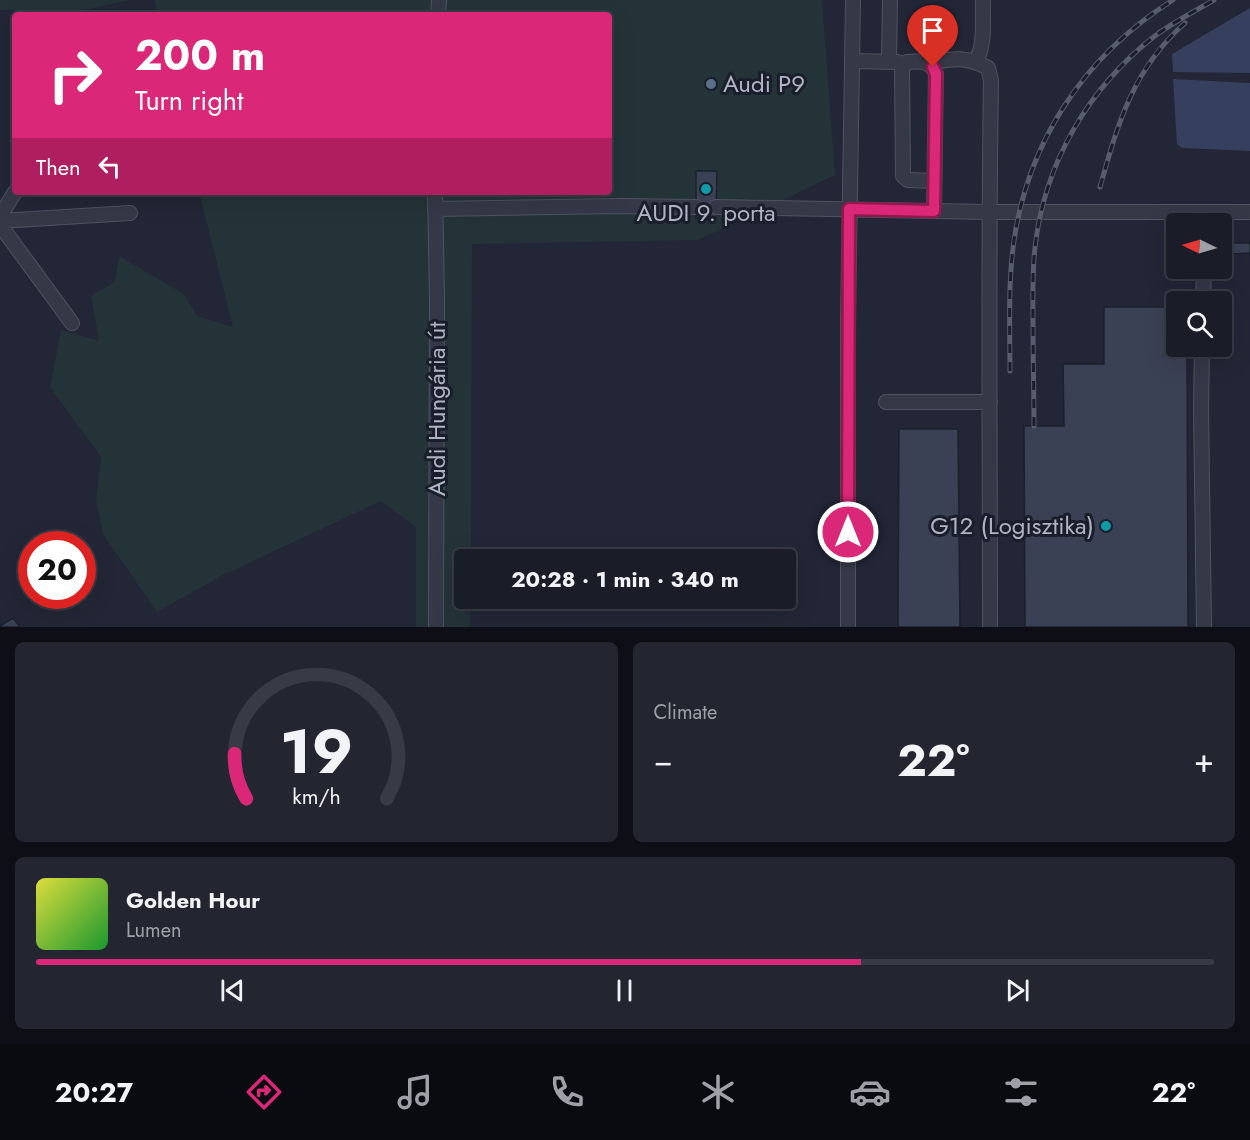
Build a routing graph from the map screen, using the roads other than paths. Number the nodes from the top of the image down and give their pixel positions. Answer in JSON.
{"nodes":[{"id":1,"x":853,"y":0,"type":"edge"},
{"id":2,"x":890,"y":0,"type":"edge"},
{"id":3,"x":983,"y":0,"type":"edge"},
{"id":4,"x":852,"y":60,"type":"junction"},
{"id":5,"x":976,"y":61,"type":"junction"},
{"id":6,"x":889,"y":62,"type":"junction"},
{"id":7,"x":907,"y":62,"type":"junction"},
{"id":8,"x":927,"y":63,"type":"junction"},
{"id":9,"x":934,"y":182,"type":"junction"},
{"id":10,"x":13,"y":195,"type":"edge"},
{"id":11,"x":435,"y":195,"type":"edge"},
{"id":12,"x":696,"y":207,"type":"dead end"},
{"id":13,"x":716,"y":207,"type":"dead end"},
{"id":14,"x":435,"y":209,"type":"junction"},
{"id":15,"x":849,"y":209,"type":"junction"},
{"id":16,"x":934,"y":211,"type":"junction"},
{"id":17,"x":988,"y":212,"type":"junction"},
{"id":18,"x":1250,"y":212,"type":"edge"},
{"id":19,"x":130,"y":213,"type":"dead end"},
{"id":20,"x":1232,"y":214,"type":"edge"},
{"id":21,"x":0,"y":216,"type":"edge"},
{"id":22,"x":1166,"y":217,"type":"edge"},
{"id":23,"x":0,"y":223,"type":"edge"},
{"id":24,"x":72,"y":323,"type":"dead end"},
{"id":25,"x":1202,"y":357,"type":"edge"},
{"id":26,"x":886,"y":402,"type":"dead end"},
{"id":27,"x":990,"y":402,"type":"junction"},
{"id":28,"x":436,"y":627,"type":"edge"},
{"id":29,"x":848,"y":627,"type":"edge"},
{"id":30,"x":990,"y":627,"type":"edge"},
{"id":31,"x":1204,"y":627,"type":"edge"}],
"edges":[{"from":1,"to":4,"type":"street"},
{"from":2,"to":6,"type":"street"},
{"from":3,"to":5,"type":"street"},
{"from":4,"to":6,"type":"street"},
{"from":4,"to":15,"type":"street"},
{"from":5,"to":8,"type":"street"},
{"from":5,"to":17,"type":"street"},
{"from":6,"to":7,"type":"street"},
{"from":7,"to":8,"type":"street"},
{"from":7,"to":9,"type":"street"},
{"from":8,"to":9,"type":"street"},
{"from":9,"to":16,"type":"street"},
{"from":10,"to":21,"type":"street"},
{"from":11,"to":14,"type":"street","name":"Audi Hungária út"},
{"from":12,"to":14,"type":"street"},
{"from":13,"to":15,"type":"street"},
{"from":14,"to":28,"type":"street","name":"Audi Hungária út"},
{"from":15,"to":16,"type":"street"},
{"from":15,"to":29,"type":"street"},
{"from":16,"to":17,"type":"street"},
{"from":17,"to":22,"type":"street"},
{"from":17,"to":27,"type":"street"},
{"from":18,"to":20,"type":"street"},
{"from":19,"to":23,"type":"street"},
{"from":23,"to":24,"type":"street"},
{"from":25,"to":31,"type":"street"},
{"from":26,"to":27,"type":"street"},
{"from":27,"to":30,"type":"street"}]}
